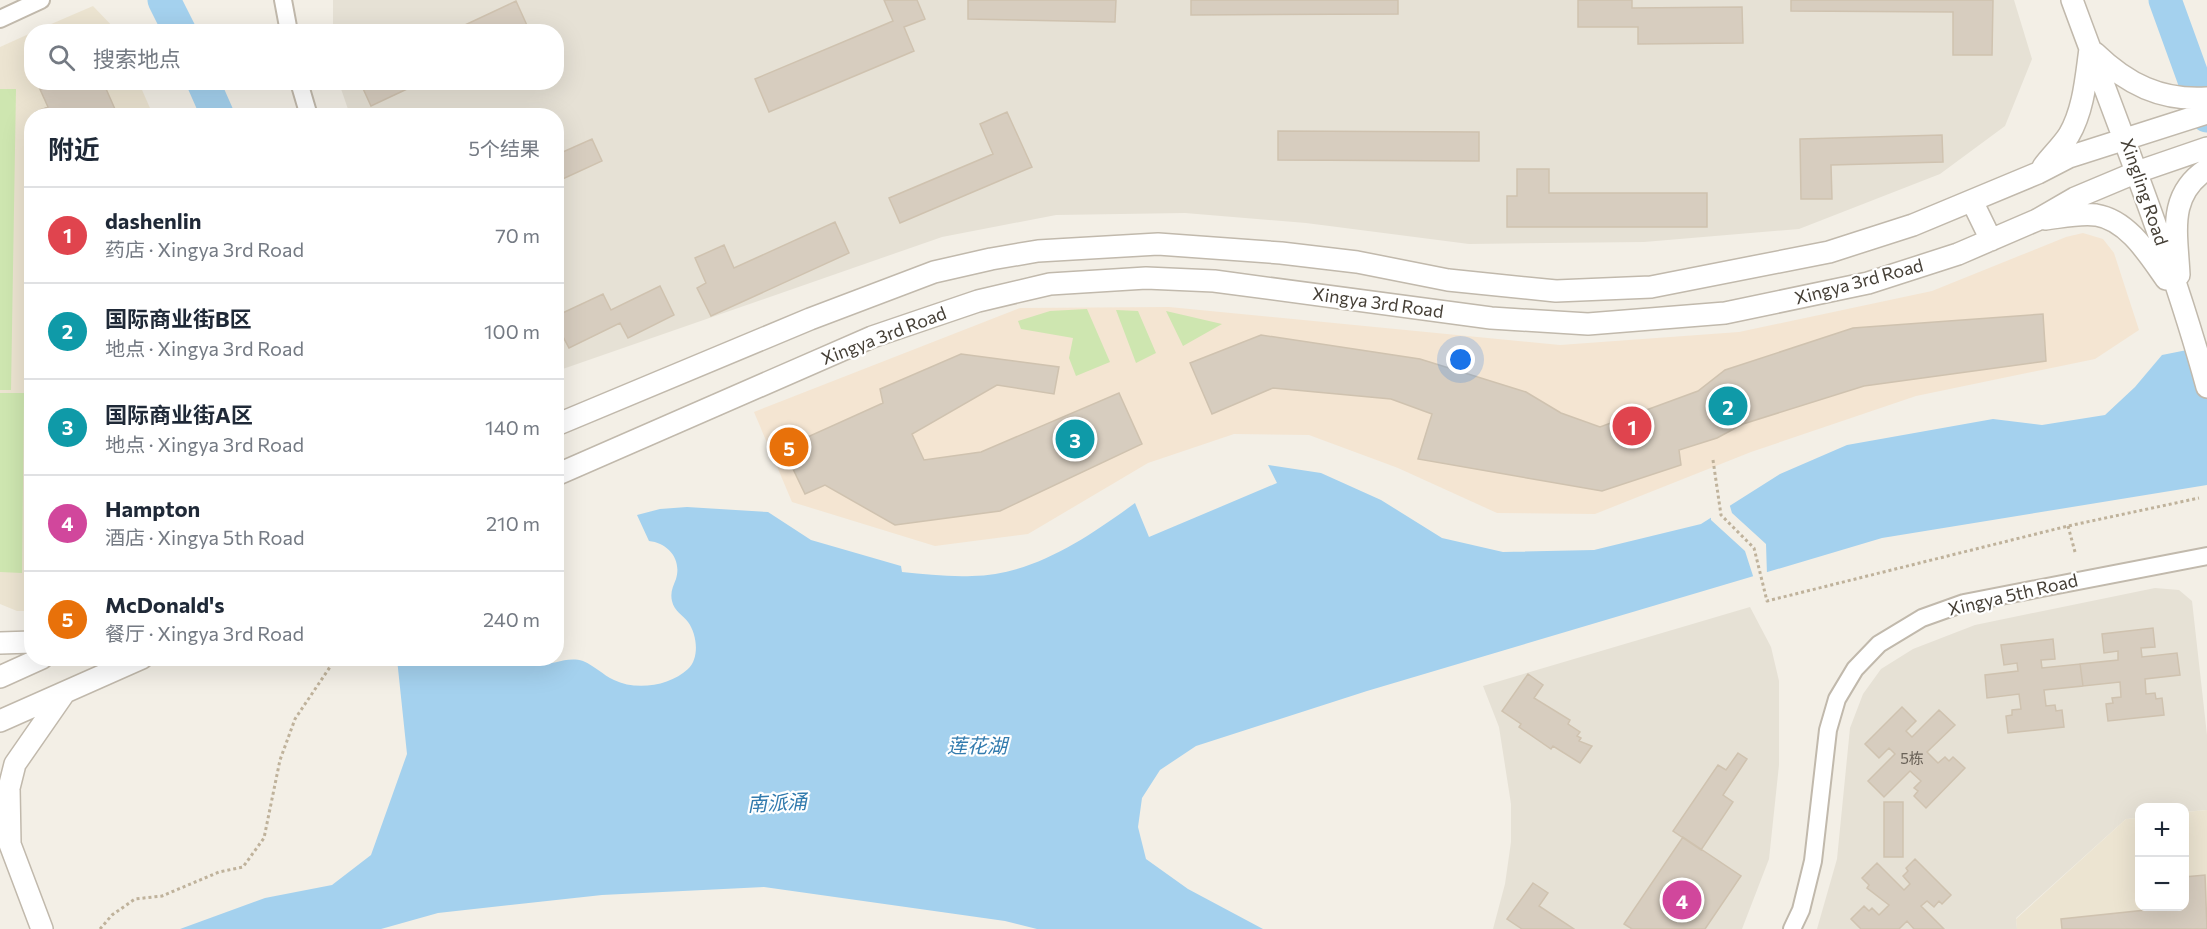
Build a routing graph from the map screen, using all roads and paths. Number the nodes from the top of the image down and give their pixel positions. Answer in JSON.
{"nodes":[{"id":1,"x":41,"y":0,"type":"edge"},
{"id":2,"x":283,"y":0,"type":"edge"},
{"id":3,"x":2073,"y":0,"type":"edge"},
{"id":4,"x":0,"y":19,"type":"edge"},
{"id":5,"x":288,"y":24,"type":"edge"},
{"id":6,"x":2090,"y":48,"type":"junction"},
{"id":7,"x":301,"y":90,"type":"edge"},
{"id":8,"x":2207,"y":98,"type":"edge"},
{"id":9,"x":307,"y":108,"type":"edge"},
{"id":10,"x":2207,"y":113,"type":"edge"},
{"id":11,"x":2126,"y":138,"type":"junction"},
{"id":12,"x":2207,"y":148,"type":"edge"},
{"id":13,"x":2207,"y":169,"type":"edge"},
{"id":14,"x":2137,"y":172,"type":"junction"},
{"id":15,"x":2038,"y":173,"type":"junction"},
{"id":16,"x":1972,"y":201,"type":"junction"},
{"id":17,"x":2037,"y":220,"type":"junction"},
{"id":18,"x":1991,"y":240,"type":"junction"},
{"id":19,"x":2181,"y":299,"type":"junction"},
{"id":20,"x":2207,"y":387,"type":"edge"},
{"id":21,"x":564,"y":422,"type":"edge"},
{"id":22,"x":1713,"y":460,"type":"dead end"},
{"id":23,"x":564,"y":472,"type":"edge"},
{"id":24,"x":2199,"y":498,"type":"dead end"},
{"id":25,"x":2068,"y":526,"type":"junction"},
{"id":26,"x":2075,"y":552,"type":"dead end"},
{"id":27,"x":2207,"y":556,"type":"edge"},
{"id":28,"x":24,"y":642,"type":"edge"},
{"id":29,"x":0,"y":643,"type":"edge"},
{"id":30,"x":24,"y":666,"type":"edge"},
{"id":31,"x":123,"y":666,"type":"edge"},
{"id":32,"x":331,"y":666,"type":"edge"},
{"id":33,"x":0,"y":677,"type":"edge"},
{"id":34,"x":65,"y":692,"type":"junction"},
{"id":35,"x":0,"y":721,"type":"edge"},
{"id":36,"x":0,"y":816,"type":"edge"},
{"id":37,"x":10,"y":843,"type":"junction"},
{"id":38,"x":42,"y":929,"type":"edge"},
{"id":39,"x":100,"y":929,"type":"edge"},
{"id":40,"x":1792,"y":929,"type":"edge"}],
"edges":[{"from":1,"to":4,"type":"street"},
{"from":2,"to":5,"type":"street"},
{"from":3,"to":6,"type":"street","name":"Xingling Road"},
{"from":6,"to":8,"type":"street"},
{"from":6,"to":11,"type":"street","name":"Xingling Road"},
{"from":6,"to":15,"type":"street"},
{"from":7,"to":9,"type":"street"},
{"from":10,"to":11,"type":"street","name":"Xingya 3rd Road"},
{"from":11,"to":14,"type":"street","name":"Xingling Road"},
{"from":11,"to":15,"type":"street","name":"Xingya 3rd Road"},
{"from":12,"to":14,"type":"street","name":"Xingya 3rd Road"},
{"from":13,"to":19,"type":"street"},
{"from":14,"to":17,"type":"street","name":"Xingya 3rd Road"},
{"from":14,"to":19,"type":"street","name":"Xingling Road"},
{"from":15,"to":16,"type":"street","name":"Xingya 3rd Road"},
{"from":16,"to":18,"type":"street"},
{"from":16,"to":21,"type":"street","name":"Xingya 3rd Road"},
{"from":17,"to":18,"type":"street","name":"Xingya 3rd Road"},
{"from":17,"to":19,"type":"street"},
{"from":18,"to":23,"type":"street","name":"Xingya 3rd Road"},
{"from":19,"to":20,"type":"street","name":"Xingling Road"},
{"from":22,"to":25,"type":"path"},
{"from":24,"to":25,"type":"path"},
{"from":25,"to":26,"type":"path"},
{"from":27,"to":40,"type":"street","name":"Xingya 5th Road"},
{"from":28,"to":29,"type":"street"},
{"from":30,"to":33,"type":"street"},
{"from":31,"to":34,"type":"street"},
{"from":32,"to":39,"type":"path"},
{"from":34,"to":35,"type":"street"},
{"from":34,"to":37,"type":"street"},
{"from":36,"to":37,"type":"street"},
{"from":37,"to":38,"type":"street"}]}
